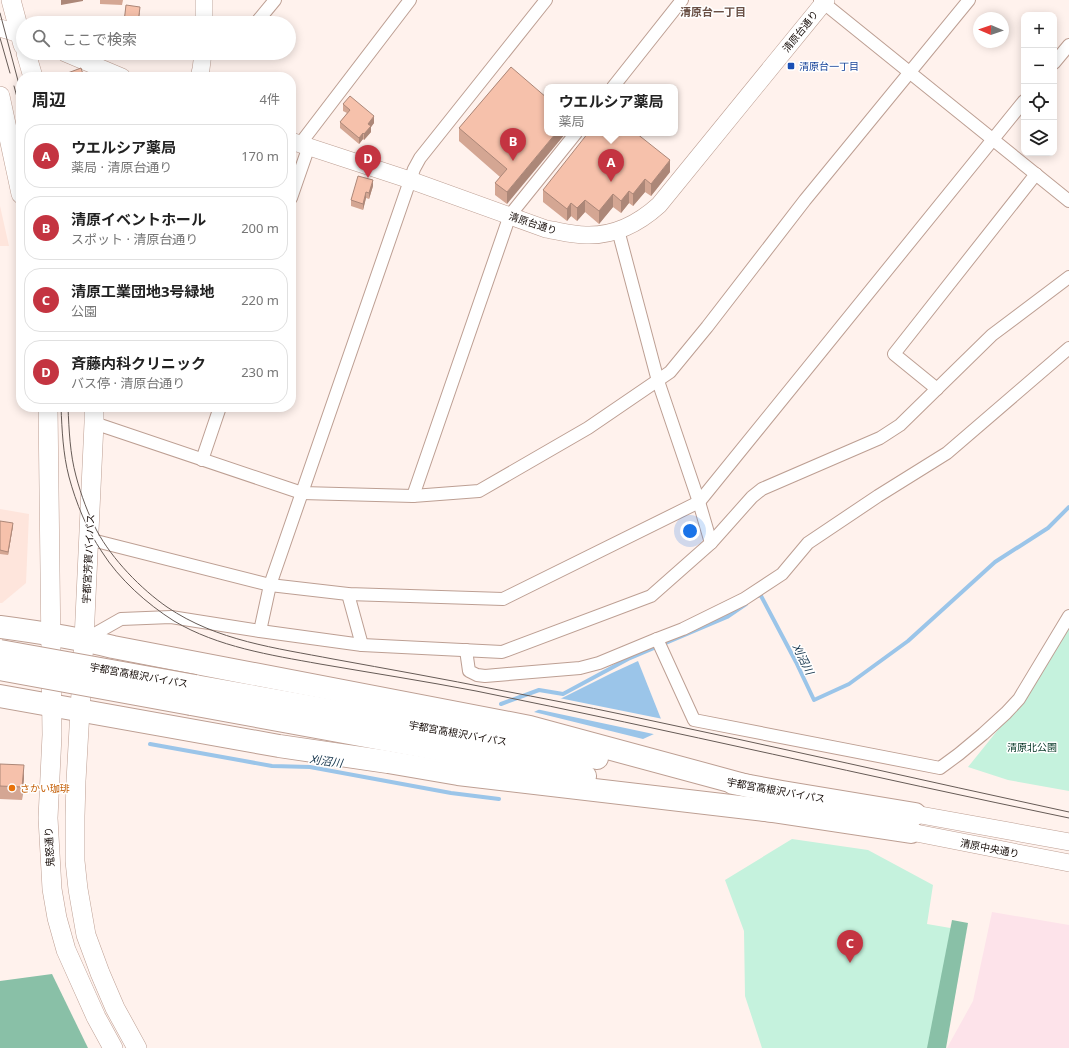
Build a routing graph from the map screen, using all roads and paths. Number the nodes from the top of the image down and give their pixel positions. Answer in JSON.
{"nodes":[{"id":1,"x":11,"y":0,"type":"edge"},
{"id":2,"x":204,"y":0,"type":"edge"},
{"id":3,"x":275,"y":0,"type":"edge"},
{"id":4,"x":410,"y":0,"type":"edge"},
{"id":5,"x":546,"y":0,"type":"edge"},
{"id":6,"x":682,"y":0,"type":"edge"},
{"id":7,"x":968,"y":0,"type":"edge"},
{"id":8,"x":823,"y":1,"type":"edge"},
{"id":9,"x":204,"y":16,"type":"edge"},
{"id":10,"x":262,"y":16,"type":"edge"},
{"id":11,"x":16,"y":17,"type":"edge"},
{"id":12,"x":0,"y":28,"type":"edge"},
{"id":13,"x":16,"y":35,"type":"edge"},
{"id":14,"x":1069,"y":45,"type":"edge"},
{"id":15,"x":1057,"y":59,"type":"edge"},
{"id":16,"x":28,"y":60,"type":"edge"},
{"id":17,"x":82,"y":60,"type":"edge"},
{"id":18,"x":202,"y":60,"type":"edge"},
{"id":19,"x":32,"y":72,"type":"edge"},
{"id":20,"x":110,"y":72,"type":"edge"},
{"id":21,"x":200,"y":72,"type":"edge"},
{"id":22,"x":910,"y":72,"type":"junction"},
{"id":23,"x":615,"y":84,"type":"edge"},
{"id":24,"x":0,"y":96,"type":"edge"},
{"id":25,"x":1021,"y":105,"type":"edge"},
{"id":26,"x":574,"y":136,"type":"edge"},
{"id":27,"x":993,"y":140,"type":"junction"},
{"id":28,"x":300,"y":144,"type":"edge"},
{"id":29,"x":296,"y":168,"type":"edge"},
{"id":30,"x":16,"y":171,"type":"edge"},
{"id":31,"x":1036,"y":174,"type":"junction"},
{"id":32,"x":410,"y":180,"type":"junction"},
{"id":33,"x":1069,"y":201,"type":"edge"},
{"id":34,"x":510,"y":216,"type":"junction"},
{"id":35,"x":618,"y":230,"type":"junction"},
{"id":36,"x":1069,"y":277,"type":"edge"},
{"id":37,"x":1069,"y":348,"type":"edge"},
{"id":38,"x":658,"y":380,"type":"junction"},
{"id":39,"x":937,"y":389,"type":"junction"},
{"id":40,"x":48,"y":412,"type":"edge"},
{"id":41,"x":218,"y":412,"type":"edge"},
{"id":42,"x":94,"y":415,"type":"edge"},
{"id":43,"x":202,"y":460,"type":"junction"},
{"id":44,"x":302,"y":493,"type":"junction"},
{"id":45,"x":413,"y":496,"type":"junction"},
{"id":46,"x":699,"y":502,"type":"junction"},
{"id":47,"x":88,"y":539,"type":"junction"},
{"id":48,"x":711,"y":543,"type":"junction"},
{"id":49,"x":270,"y":585,"type":"junction"},
{"id":50,"x":348,"y":594,"type":"junction"},
{"id":51,"x":1069,"y":616,"type":"edge"},
{"id":52,"x":0,"y":627,"type":"edge"},
{"id":53,"x":260,"y":631,"type":"junction"},
{"id":54,"x":51,"y":634,"type":"junction"},
{"id":55,"x":84,"y":640,"type":"junction"},
{"id":56,"x":659,"y":644,"type":"junction"},
{"id":57,"x":362,"y":645,"type":"junction"},
{"id":58,"x":0,"y":650,"type":"edge"},
{"id":59,"x":466,"y":650,"type":"junction"},
{"id":60,"x":0,"y":669,"type":"edge"},
{"id":61,"x":193,"y":695,"type":"junction"},
{"id":62,"x":0,"y":696,"type":"edge"},
{"id":63,"x":52,"y":706,"type":"junction"},
{"id":64,"x":80,"y":711,"type":"junction"},
{"id":65,"x":748,"y":786,"type":"junction"},
{"id":66,"x":774,"y":811,"type":"junction"},
{"id":67,"x":913,"y":823,"type":"junction"},
{"id":68,"x":1069,"y":842,"type":"edge"},
{"id":69,"x":1069,"y":863,"type":"edge"},
{"id":70,"x":113,"y":1048,"type":"edge"},
{"id":71,"x":137,"y":1048,"type":"edge"}],
"edges":[{"from":1,"to":11,"type":"main road"},
{"from":2,"to":9,"type":"street"},
{"from":3,"to":10,"type":"street"},
{"from":4,"to":28,"type":"street"},
{"from":5,"to":32,"type":"street"},
{"from":6,"to":23,"type":"street"},
{"from":7,"to":22,"type":"street"},
{"from":8,"to":22,"type":"street"},
{"from":8,"to":35,"type":"street","name":"清原台通り"},
{"from":12,"to":13,"type":"street"},
{"from":14,"to":15,"type":"street"},
{"from":16,"to":19,"type":"main road"},
{"from":17,"to":20,"type":"street"},
{"from":18,"to":21,"type":"street"},
{"from":22,"to":27,"type":"street"},
{"from":22,"to":38,"type":"street"},
{"from":24,"to":30,"type":"main road"},
{"from":25,"to":27,"type":"street"},
{"from":26,"to":34,"type":"street"},
{"from":27,"to":31,"type":"street"},
{"from":27,"to":46,"type":"street"},
{"from":28,"to":29,"type":"street"},
{"from":28,"to":32,"type":"street","name":"清原台通り"},
{"from":31,"to":33,"type":"street"},
{"from":31,"to":39,"type":"street"},
{"from":32,"to":34,"type":"street","name":"清原台通り"},
{"from":32,"to":44,"type":"street"},
{"from":34,"to":35,"type":"street","name":"清原台通り"},
{"from":34,"to":45,"type":"street"},
{"from":35,"to":38,"type":"street"},
{"from":36,"to":39,"type":"street"},
{"from":37,"to":56,"type":"street"},
{"from":38,"to":45,"type":"street"},
{"from":38,"to":46,"type":"street"},
{"from":39,"to":48,"type":"street"},
{"from":40,"to":54,"type":"main road"},
{"from":41,"to":43,"type":"street"},
{"from":42,"to":43,"type":"street"},
{"from":42,"to":47,"type":"main road","name":"宇都宮芳賀バイパス"},
{"from":43,"to":44,"type":"street"},
{"from":44,"to":45,"type":"street"},
{"from":44,"to":49,"type":"street"},
{"from":46,"to":48,"type":"street"},
{"from":46,"to":50,"type":"street"},
{"from":47,"to":49,"type":"street"},
{"from":47,"to":55,"type":"main road","name":"宇都宮芳賀バイパス"},
{"from":48,"to":59,"type":"street"},
{"from":49,"to":50,"type":"street"},
{"from":49,"to":53,"type":"street"},
{"from":50,"to":57,"type":"street"},
{"from":51,"to":56,"type":"street"},
{"from":52,"to":54,"type":"highway"},
{"from":53,"to":55,"type":"street"},
{"from":53,"to":57,"type":"street"},
{"from":54,"to":55,"type":"highway"},
{"from":54,"to":63,"type":"main road","name":"鬼怒通り"},
{"from":55,"to":64,"type":"main road","name":"宇都宮芳賀バイパス"},
{"from":55,"to":65,"type":"highway"},
{"from":56,"to":59,"type":"street"},
{"from":57,"to":59,"type":"street"},
{"from":58,"to":61,"type":"highway","name":"宇都宮高根沢バイパス","bridge":true},
{"from":60,"to":61,"type":"highway","name":"宇都宮高根沢バイパス","bridge":true},
{"from":61,"to":65,"type":"highway","name":"宇都宮高根沢バイパス"},
{"from":61,"to":66,"type":"highway","name":"宇都宮高根沢バイパス"},
{"from":62,"to":63,"type":"highway"},
{"from":63,"to":64,"type":"highway"},
{"from":63,"to":70,"type":"main road","name":"鬼怒通り"},
{"from":64,"to":66,"type":"highway"},
{"from":64,"to":71,"type":"main road"},
{"from":65,"to":67,"type":"highway","name":"宇都宮高根沢バイパス"},
{"from":66,"to":67,"type":"highway","name":"宇都宮高根沢バイパス"},
{"from":67,"to":68,"type":"street","name":"清原中央通り"},
{"from":67,"to":69,"type":"street","name":"清原中央通り"}]}
